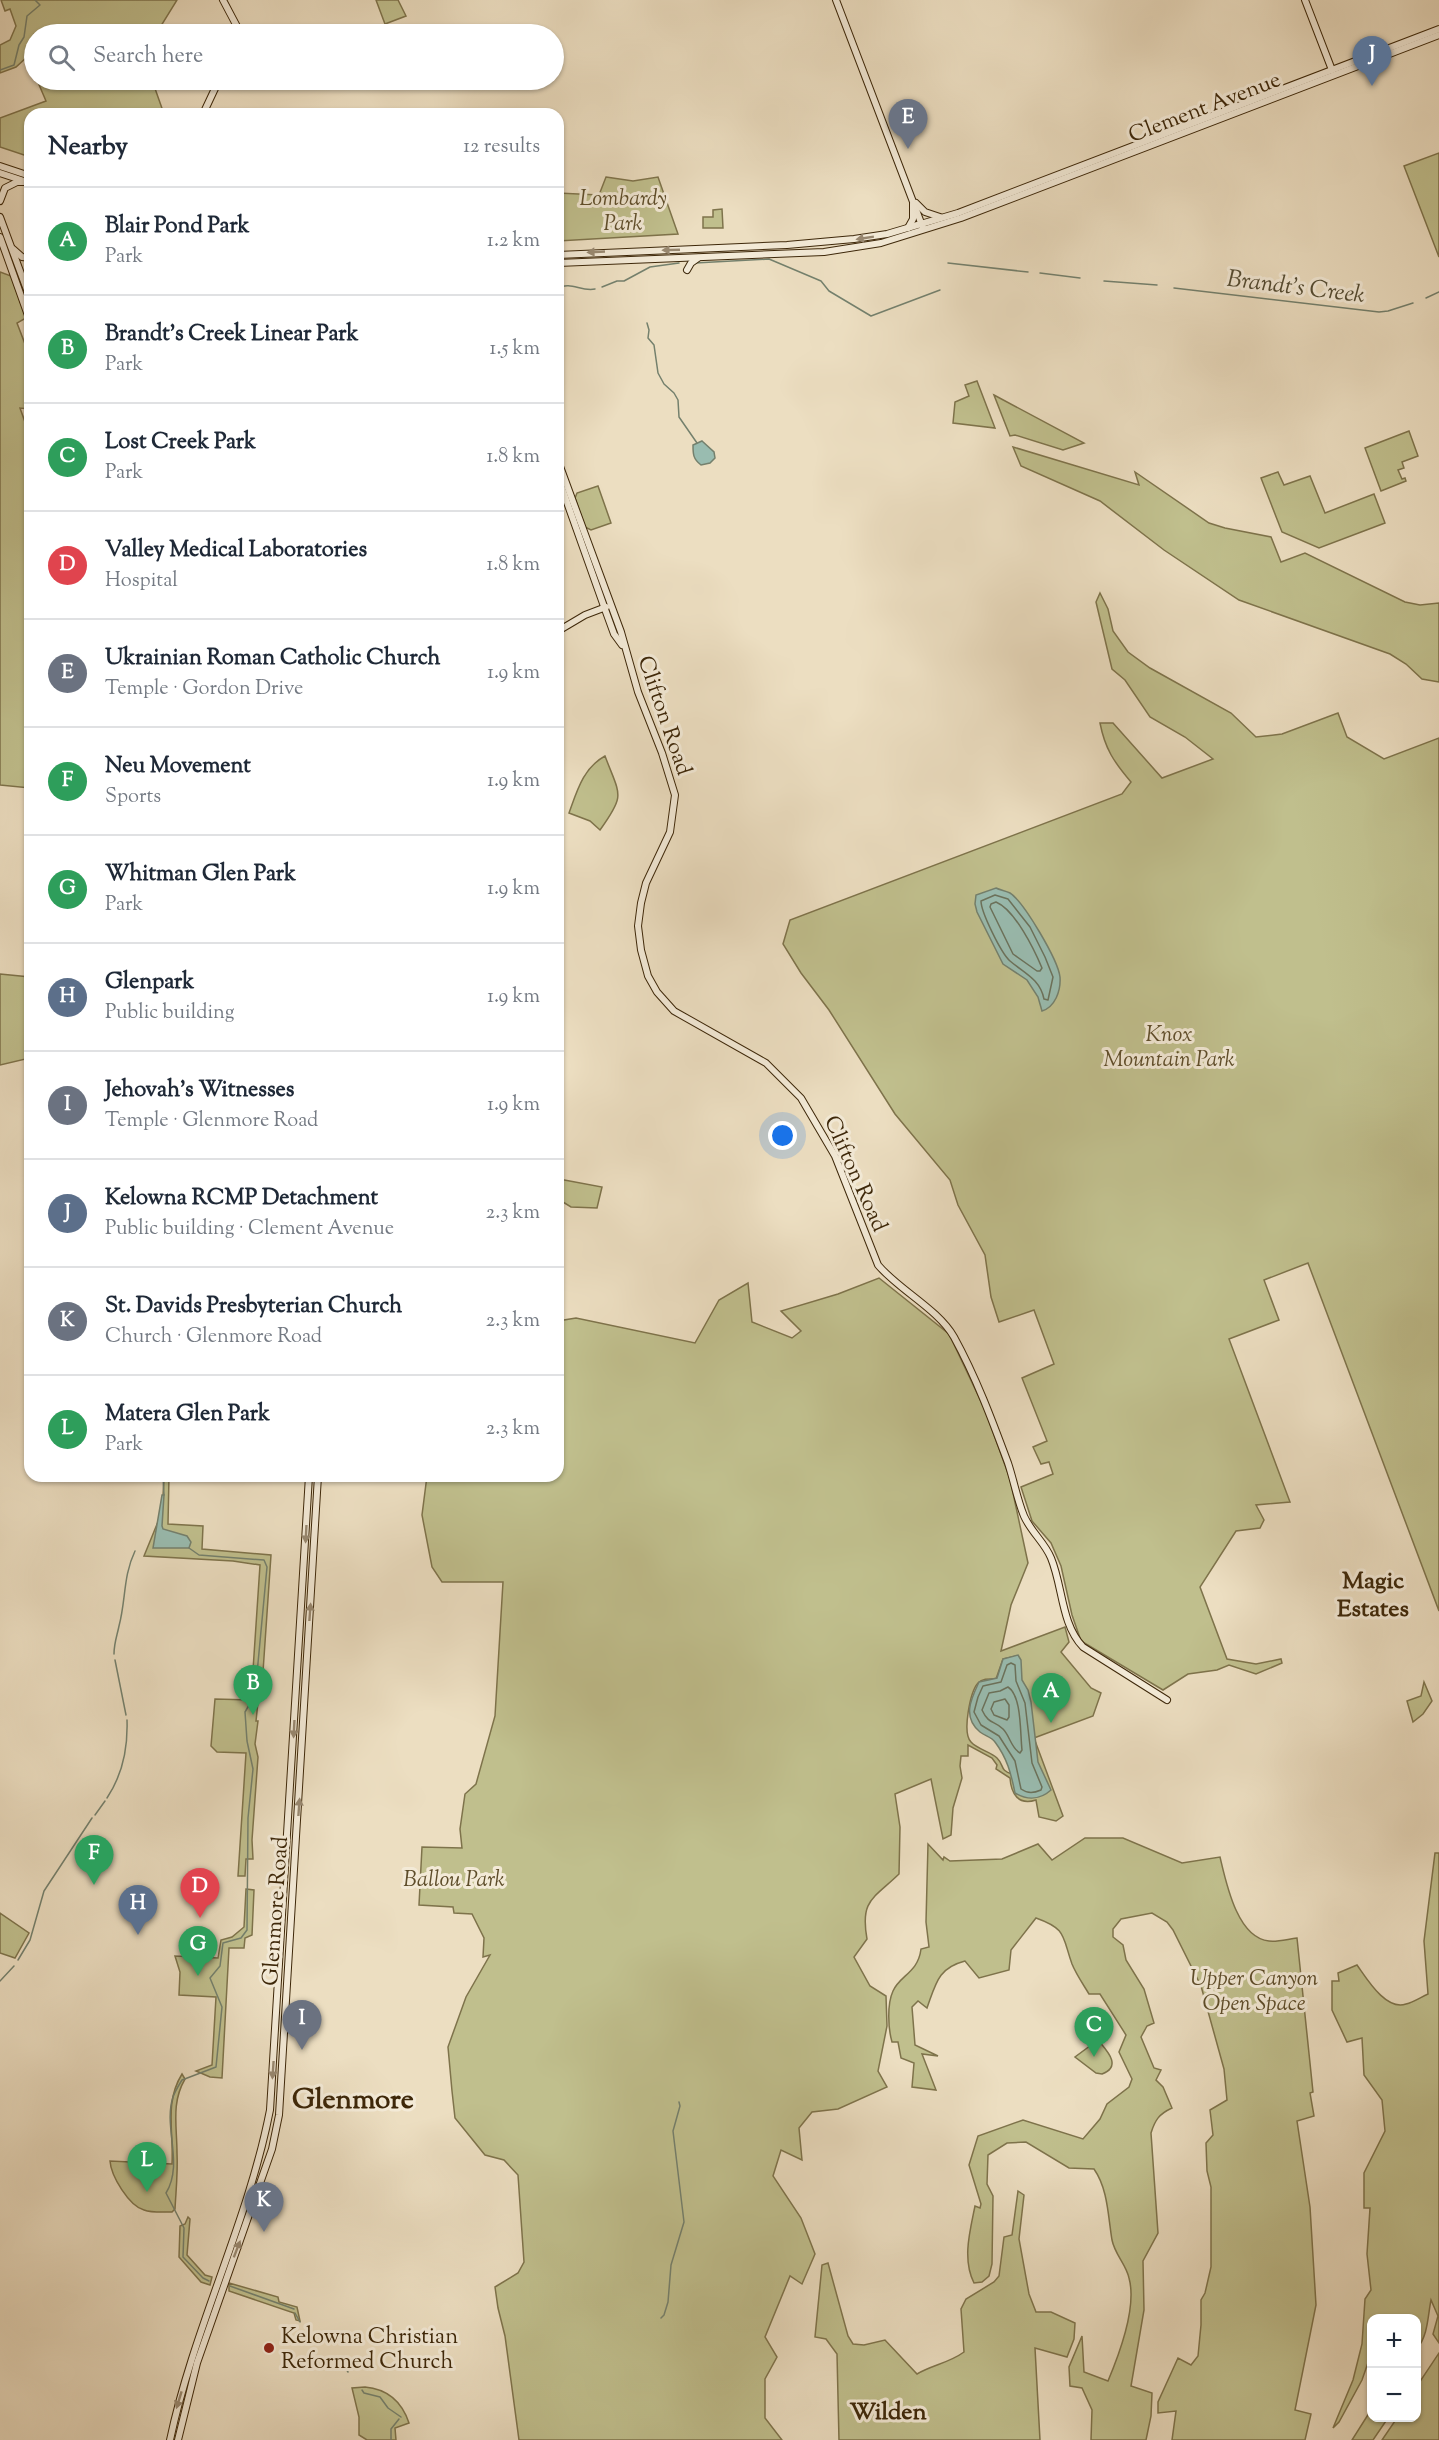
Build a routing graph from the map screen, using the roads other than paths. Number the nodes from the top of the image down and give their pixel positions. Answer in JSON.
{"nodes":[{"id":1,"x":223,"y":0,"type":"edge"},
{"id":2,"x":836,"y":0,"type":"edge"},
{"id":3,"x":1305,"y":0,"type":"edge"},
{"id":4,"x":236,"y":24,"type":"edge"},
{"id":5,"x":1439,"y":29,"type":"edge"},
{"id":6,"x":1439,"y":35,"type":"edge"},
{"id":7,"x":1332,"y":70,"type":"junction"},
{"id":8,"x":214,"y":90,"type":"edge"},
{"id":9,"x":206,"y":108,"type":"edge"},
{"id":10,"x":0,"y":166,"type":"edge"},
{"id":11,"x":0,"y":173,"type":"edge"},
{"id":12,"x":24,"y":178,"type":"edge"},
{"id":13,"x":24,"y":179,"type":"edge"},
{"id":14,"x":24,"y":181,"type":"edge"},
{"id":15,"x":1026,"y":187,"type":"junction"},
{"id":16,"x":0,"y":201,"type":"edge"},
{"id":17,"x":913,"y":201,"type":"junction"},
{"id":18,"x":983,"y":210,"type":"junction"},
{"id":19,"x":0,"y":218,"type":"edge"},
{"id":20,"x":942,"y":218,"type":"junction"},
{"id":21,"x":908,"y":228,"type":"junction"},
{"id":22,"x":923,"y":228,"type":"junction"},
{"id":23,"x":0,"y":237,"type":"edge"},
{"id":24,"x":787,"y":245,"type":"junction"},
{"id":25,"x":11,"y":248,"type":"junction"},
{"id":26,"x":5,"y":252,"type":"junction"},
{"id":27,"x":564,"y":255,"type":"edge"},
{"id":28,"x":24,"y":258,"type":"edge"},
{"id":29,"x":686,"y":258,"type":"junction"},
{"id":30,"x":700,"y":258,"type":"junction"},
{"id":31,"x":0,"y":261,"type":"edge"},
{"id":32,"x":24,"y":263,"type":"edge"},
{"id":33,"x":564,"y":263,"type":"edge"},
{"id":34,"x":18,"y":266,"type":"junction"},
{"id":35,"x":10,"y":268,"type":"junction"},
{"id":36,"x":24,"y":283,"type":"edge"},
{"id":37,"x":24,"y":289,"type":"edge"},
{"id":38,"x":24,"y":305,"type":"edge"},
{"id":39,"x":564,"y":478,"type":"edge"},
{"id":40,"x":564,"y":492,"type":"edge"},
{"id":41,"x":608,"y":606,"type":"junction"},
{"id":42,"x":564,"y":627,"type":"edge"},
{"id":43,"x":309,"y":1482,"type":"edge"},
{"id":44,"x":318,"y":1482,"type":"edge"},
{"id":45,"x":1167,"y":1700,"type":"dead end"},
{"id":46,"x":170,"y":2440,"type":"edge"},
{"id":47,"x":178,"y":2440,"type":"edge"}],
"edges":[{"from":1,"to":4,"type":"main road"},
{"from":2,"to":17,"type":"main road"},
{"from":3,"to":7,"type":"main road"},
{"from":5,"to":7,"type":"main road","name":"Clement Avenue"},
{"from":6,"to":18,"type":"main road","name":"Clement Avenue"},
{"from":7,"to":15,"type":"main road","name":"Clement Avenue"},
{"from":8,"to":9,"type":"main road"},
{"from":10,"to":12,"type":"main road"},
{"from":11,"to":13,"type":"main road"},
{"from":14,"to":16,"type":"main road"},
{"from":15,"to":18,"type":"main road","name":"Clement Avenue"},
{"from":15,"to":20,"type":"main road","name":"Clement Avenue"},
{"from":17,"to":20,"type":"main road"},
{"from":17,"to":21,"type":"main road"},
{"from":17,"to":22,"type":"main road"},
{"from":18,"to":22,"type":"main road","name":"Clement Avenue"},
{"from":19,"to":25,"type":"main road"},
{"from":20,"to":22,"type":"main road","name":"Clement Avenue"},
{"from":21,"to":22,"type":"main road","name":"Clement Avenue"},
{"from":21,"to":24,"type":"main road","name":"Clement Avenue","one_way":true},
{"from":22,"to":30,"type":"main road","name":"Clement Avenue"},
{"from":23,"to":26,"type":"main road"},
{"from":24,"to":27,"type":"main road","name":"Clement Avenue","one_way":true},
{"from":24,"to":29,"type":"main road"},
{"from":25,"to":28,"type":"main road"},
{"from":25,"to":34,"type":"main road"},
{"from":26,"to":31,"type":"main road"},
{"from":26,"to":35,"type":"main road"},
{"from":29,"to":30,"type":"main road","name":"Clement Avenue"},
{"from":29,"to":30,"type":"main road"},
{"from":29,"to":33,"type":"main road","name":"Clement Avenue"},
{"from":32,"to":34,"type":"main road"},
{"from":34,"to":35,"type":"main road"},
{"from":34,"to":36,"type":"main road"},
{"from":35,"to":37,"type":"main road"},
{"from":35,"to":38,"type":"main road"},
{"from":39,"to":41,"type":"main road","name":"Clifton Road"},
{"from":40,"to":41,"type":"main road","name":"Clifton Road"},
{"from":41,"to":42,"type":"main road"},
{"from":41,"to":45,"type":"main road","name":"Clifton Road"},
{"from":43,"to":46,"type":"main road","name":"Glenmore Road","one_way":true},
{"from":47,"to":44,"type":"main road","name":"Glenmore Road","one_way":true}]}
